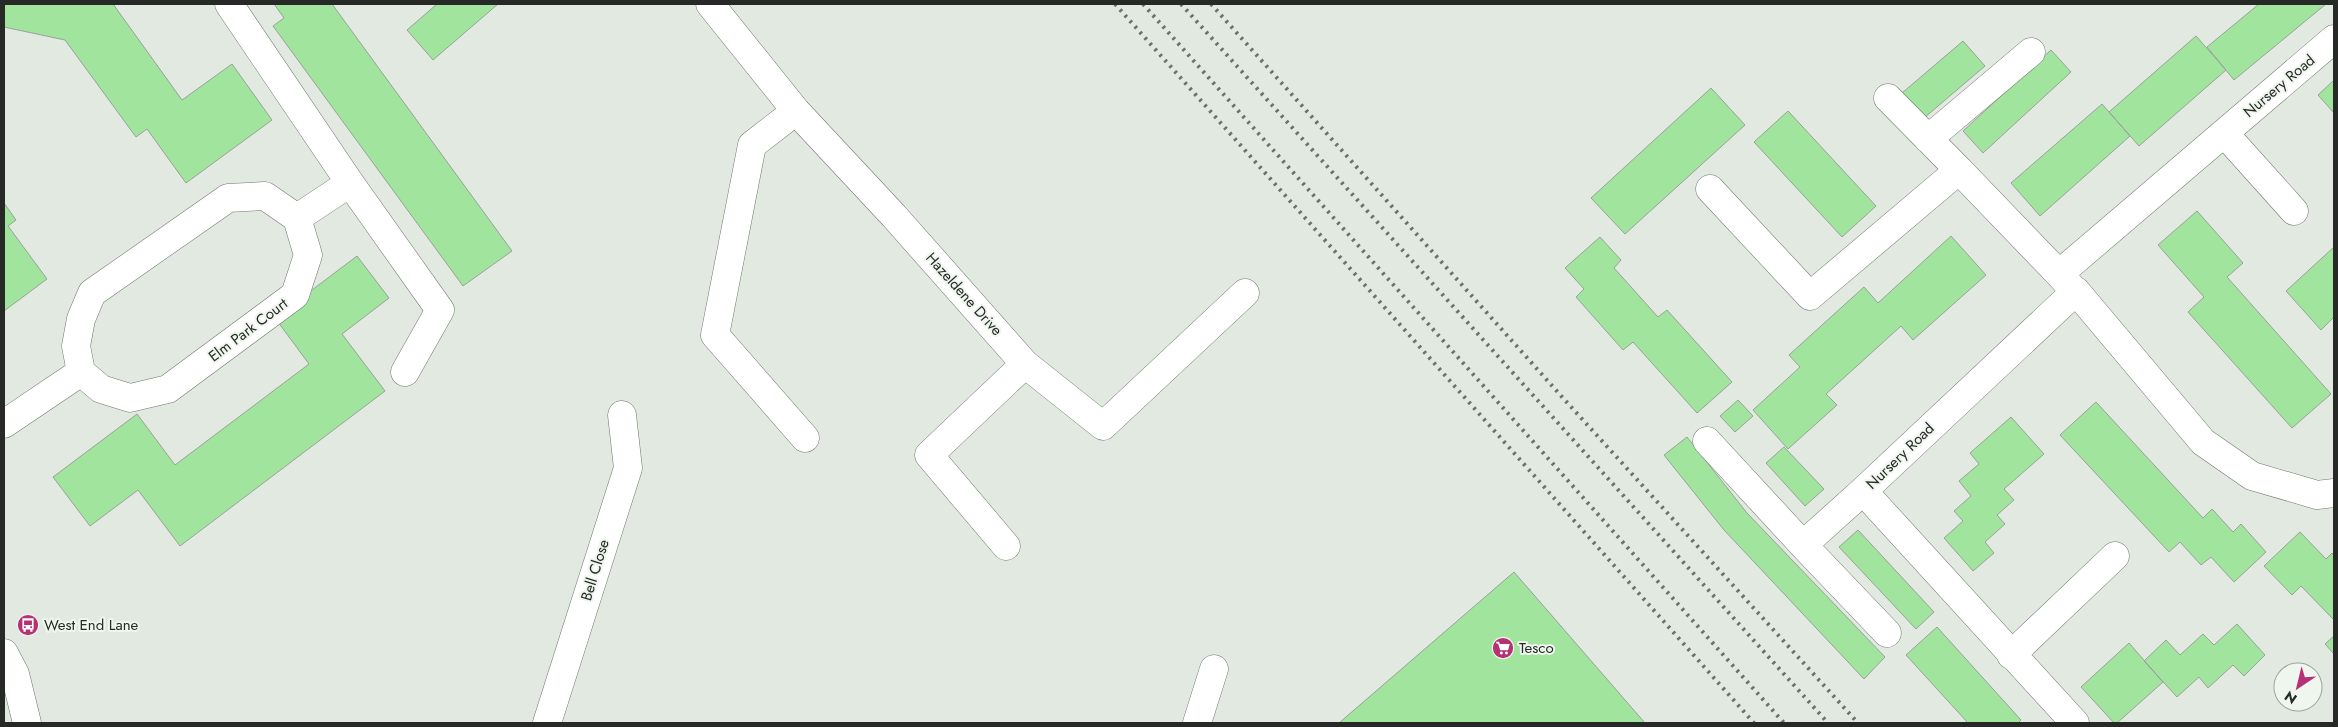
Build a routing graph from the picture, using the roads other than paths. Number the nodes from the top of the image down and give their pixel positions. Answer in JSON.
{"nodes":[{"id":1,"x":229,"y":4,"type":"edge"},
{"id":2,"x":710,"y":4,"type":"edge"},
{"id":3,"x":2334,"y":39,"type":"edge"},
{"id":4,"x":2031,"y":52,"type":"dead end"},
{"id":5,"x":1888,"y":98,"type":"dead end"},
{"id":6,"x":796,"y":111,"type":"junction"},
{"id":7,"x":2224,"y":133,"type":"junction"},
{"id":8,"x":1928,"y":139,"type":"junction"},
{"id":9,"x":1959,"y":170,"type":"junction"},
{"id":10,"x":350,"y":183,"type":"junction"},
{"id":11,"x":1710,"y":189,"type":"dead end"},
{"id":12,"x":2294,"y":211,"type":"dead end"},
{"id":13,"x":297,"y":218,"type":"junction"},
{"id":14,"x":2068,"y":283,"type":"junction"},
{"id":15,"x":1245,"y":293,"type":"dead end"},
{"id":16,"x":1025,"y":364,"type":"junction"},
{"id":17,"x":81,"y":372,"type":"junction"},
{"id":18,"x":405,"y":372,"type":"dead end"},
{"id":19,"x":622,"y":415,"type":"dead end"},
{"id":20,"x":4,"y":424,"type":"edge"},
{"id":21,"x":805,"y":438,"type":"dead end"},
{"id":22,"x":1707,"y":441,"type":"dead end"},
{"id":23,"x":1863,"y":491,"type":"junction"},
{"id":24,"x":2334,"y":494,"type":"edge"},
{"id":25,"x":1803,"y":545,"type":"junction"},
{"id":26,"x":1006,"y":546,"type":"dead end"},
{"id":27,"x":2115,"y":556,"type":"dead end"},
{"id":28,"x":1887,"y":633,"type":"dead end"},
{"id":29,"x":4,"y":654,"type":"edge"},
{"id":30,"x":2011,"y":655,"type":"junction"},
{"id":31,"x":1214,"y":669,"type":"dead end"},
{"id":32,"x":28,"y":723,"type":"edge"},
{"id":33,"x":547,"y":723,"type":"edge"},
{"id":34,"x":1197,"y":723,"type":"edge"},
{"id":35,"x":2075,"y":723,"type":"edge"}],
"edges":[{"from":1,"to":10,"type":"street"},
{"from":2,"to":6,"type":"street","name":"Hazeldene Drive"},
{"from":3,"to":7,"type":"street","name":"Nursery Road"},
{"from":4,"to":8,"type":"street"},
{"from":5,"to":8,"type":"street"},
{"from":6,"to":16,"type":"street","name":"Hazeldene Drive"},
{"from":6,"to":21,"type":"street"},
{"from":7,"to":12,"type":"street"},
{"from":7,"to":14,"type":"street","name":"Nursery Road"},
{"from":8,"to":9,"type":"street"},
{"from":9,"to":11,"type":"street"},
{"from":9,"to":14,"type":"street"},
{"from":10,"to":13,"type":"street"},
{"from":10,"to":18,"type":"street"},
{"from":13,"to":17,"type":"street"},
{"from":13,"to":17,"type":"street","name":"Elm Park Court"},
{"from":14,"to":23,"type":"street","name":"Nursery Road"},
{"from":14,"to":24,"type":"street"},
{"from":15,"to":16,"type":"street","name":"Hazeldene Drive"},
{"from":16,"to":26,"type":"street"},
{"from":17,"to":20,"type":"street"},
{"from":19,"to":33,"type":"street","name":"Bell Close"},
{"from":22,"to":25,"type":"street"},
{"from":23,"to":25,"type":"street"},
{"from":23,"to":30,"type":"street","name":"Nursery Road"},
{"from":25,"to":28,"type":"street"},
{"from":27,"to":30,"type":"street"},
{"from":29,"to":32,"type":"street"},
{"from":30,"to":35,"type":"street","name":"Nursery Road"},
{"from":31,"to":34,"type":"street"}]}
